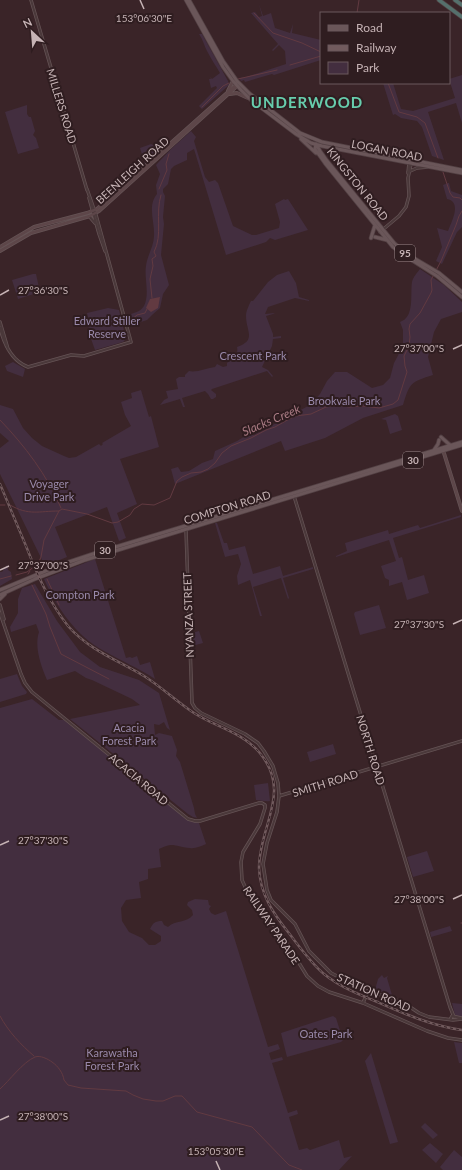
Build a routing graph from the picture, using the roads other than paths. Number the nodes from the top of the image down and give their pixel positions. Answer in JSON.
{"nodes":[{"id":1,"x":31,"y":0,"type":"edge"},
{"id":2,"x":186,"y":0,"type":"edge"},
{"id":3,"x":189,"y":0,"type":"edge"},
{"id":4,"x":439,"y":0,"type":"edge"},
{"id":5,"x":442,"y":0,"type":"edge"},
{"id":6,"x":454,"y":0,"type":"edge"},
{"id":7,"x":462,"y":5,"type":"edge"},
{"id":8,"x":462,"y":15,"type":"edge"},
{"id":9,"x":233,"y":81,"type":"junction"},
{"id":10,"x":238,"y":85,"type":"junction"},
{"id":11,"x":226,"y":95,"type":"junction"},
{"id":12,"x":250,"y":99,"type":"junction"},
{"id":13,"x":296,"y":134,"type":"junction"},
{"id":14,"x":312,"y":139,"type":"junction"},
{"id":15,"x":320,"y":142,"type":"junction"},
{"id":16,"x":316,"y":144,"type":"junction"},
{"id":17,"x":336,"y":149,"type":"junction"},
{"id":18,"x":322,"y":154,"type":"junction"},
{"id":19,"x":410,"y":162,"type":"junction"},
{"id":20,"x":325,"y":163,"type":"junction"},
{"id":21,"x":429,"y":167,"type":"junction"},
{"id":22,"x":409,"y":172,"type":"junction"},
{"id":23,"x":462,"y":172,"type":"edge"},
{"id":24,"x":94,"y":212,"type":"junction"},
{"id":25,"x":88,"y":216,"type":"junction"},
{"id":26,"x":375,"y":225,"type":"junction"},
{"id":27,"x":97,"y":226,"type":"junction"},
{"id":28,"x":381,"y":230,"type":"junction"},
{"id":29,"x":375,"y":236,"type":"dead end"},
{"id":30,"x":371,"y":238,"type":"dead end"},
{"id":31,"x":387,"y":240,"type":"junction"},
{"id":32,"x":0,"y":247,"type":"edge"},
{"id":33,"x":0,"y":251,"type":"edge"},
{"id":34,"x":106,"y":254,"type":"junction"},
{"id":35,"x":432,"y":270,"type":"junction"},
{"id":36,"x":438,"y":274,"type":"junction"},
{"id":37,"x":462,"y":292,"type":"edge"},
{"id":38,"x":462,"y":297,"type":"edge"},
{"id":39,"x":0,"y":322,"type":"edge"},
{"id":40,"x":0,"y":328,"type":"edge"},
{"id":41,"x":9,"y":350,"type":"junction"},
{"id":42,"x":462,"y":442,"type":"edge"},
{"id":43,"x":450,"y":445,"type":"junction"},
{"id":44,"x":462,"y":445,"type":"edge"},
{"id":45,"x":443,"y":449,"type":"junction"},
{"id":46,"x":434,"y":450,"type":"junction"},
{"id":47,"x":294,"y":495,"type":"junction"},
{"id":48,"x":462,"y":511,"type":"edge"},
{"id":49,"x":185,"y":528,"type":"junction"},
{"id":50,"x":67,"y":563,"type":"junction"},
{"id":51,"x":73,"y":564,"type":"junction"},
{"id":52,"x":0,"y":590,"type":"edge"},
{"id":53,"x":6,"y":592,"type":"junction"},
{"id":54,"x":0,"y":595,"type":"edge"},
{"id":55,"x":0,"y":599,"type":"edge"},
{"id":56,"x":0,"y":605,"type":"edge"},
{"id":57,"x":0,"y":613,"type":"edge"},
{"id":58,"x":4,"y":620,"type":"junction"},
{"id":59,"x":192,"y":703,"type":"joint"},
{"id":60,"x":462,"y":741,"type":"edge"},
{"id":61,"x":377,"y":767,"type":"junction"},
{"id":62,"x":279,"y":796,"type":"junction"},
{"id":63,"x":265,"y":805,"type":"joint"},
{"id":64,"x":368,"y":991,"type":"junction"},
{"id":65,"x":363,"y":1003,"type":"junction"},
{"id":66,"x":453,"y":1018,"type":"junction"},
{"id":67,"x":462,"y":1019,"type":"edge"},
{"id":68,"x":462,"y":1040,"type":"edge"}],
"edges":[{"from":1,"to":24,"type":"street","name":"MILLERS ROAD"},
{"from":2,"to":9,"type":"main road","name":"LOGAN ROAD","number":"95"},
{"from":3,"to":10,"type":"main road","name":"LOGAN ROAD","number":"95"},
{"from":4,"to":8,"type":"highway"},
{"from":5,"to":8,"type":"highway"},
{"from":6,"to":7,"type":"highway"},
{"from":9,"to":10,"type":"main road","name":"LOGAN ROAD","number":"95"},
{"from":9,"to":11,"type":"main road"},
{"from":10,"to":11,"type":"main road","name":"BEENLEIGH ROAD"},
{"from":10,"to":12,"type":"main road","name":"LOGAN ROAD","number":"95"},
{"from":10,"to":14,"type":"main road","name":"LOGAN ROAD","number":"95"},
{"from":11,"to":12,"type":"main road"},
{"from":11,"to":24,"type":"main road","name":"BEENLEIGH ROAD"},
{"from":12,"to":13,"type":"main road","name":"LOGAN ROAD","number":"95"},
{"from":13,"to":16,"type":"main road","name":"LOGAN ROAD","number":"95"},
{"from":13,"to":20,"type":"main road","number":"95"},
{"from":14,"to":15,"type":"main road","name":"LOGAN ROAD"},
{"from":14,"to":16,"type":"main road","number":"95"},
{"from":15,"to":16,"type":"main road"},
{"from":15,"to":19,"type":"main road","name":"LOGAN ROAD"},
{"from":16,"to":17,"type":"main road","name":"LOGAN ROAD"},
{"from":16,"to":18,"type":"main road","name":"KINGSTON ROAD","number":"95"},
{"from":16,"to":20,"type":"main road","name":"KINGSTON ROAD","number":"95"},
{"from":17,"to":18,"type":"main road"},
{"from":17,"to":19,"type":"main road","name":"LOGAN ROAD"},
{"from":18,"to":28,"type":"main road","name":"KINGSTON ROAD","number":"95"},
{"from":19,"to":21,"type":"main road","name":"LOGAN ROAD"},
{"from":19,"to":22,"type":"street"},
{"from":19,"to":23,"type":"main road","name":"LOGAN ROAD"},
{"from":20,"to":26,"type":"main road","name":"KINGSTON ROAD","number":"95"},
{"from":21,"to":22,"type":"street"},
{"from":21,"to":23,"type":"main road","name":"LOGAN ROAD"},
{"from":22,"to":28,"type":"street"},
{"from":24,"to":25,"type":"main road","name":"BEENLEIGH ROAD"},
{"from":24,"to":27,"type":"street","name":"MILLERS ROAD"},
{"from":24,"to":32,"type":"main road","name":"BEENLEIGH ROAD"},
{"from":24,"to":34,"type":"street","name":"MILLERS ROAD"},
{"from":25,"to":27,"type":"street"},
{"from":25,"to":33,"type":"main road","name":"BEENLEIGH ROAD"},
{"from":26,"to":28,"type":"main road","name":"KINGSTON ROAD","number":"95"},
{"from":26,"to":30,"type":"main road"},
{"from":27,"to":34,"type":"street","name":"MILLERS ROAD"},
{"from":28,"to":31,"type":"main road","name":"KINGSTON ROAD","number":"95"},
{"from":28,"to":35,"type":"main road","name":"KINGSTON ROAD","number":"95"},
{"from":29,"to":31,"type":"main road"},
{"from":31,"to":35,"type":"main road","name":"KINGSTON ROAD","number":"95"},
{"from":34,"to":41,"type":"street","name":"MILLERS ROAD"},
{"from":35,"to":36,"type":"main road","name":"KINGSTON ROAD","number":"95"},
{"from":36,"to":37,"type":"main road","name":"KINGSTON ROAD","number":"95"},
{"from":36,"to":38,"type":"main road","name":"KINGSTON ROAD","number":"95"},
{"from":39,"to":41,"type":"street"},
{"from":40,"to":41,"type":"street"},
{"from":42,"to":43,"type":"main road","name":"COMPTON ROAD","number":"30"},
{"from":43,"to":45,"type":"main road","name":"COMPTON ROAD","number":"30"},
{"from":43,"to":46,"type":"main road"},
{"from":44,"to":45,"type":"main road","name":"COMPTON ROAD","number":"30"},
{"from":45,"to":46,"type":"main road","name":"COMPTON ROAD","number":"30"},
{"from":45,"to":47,"type":"main road","name":"COMPTON ROAD","number":"30"},
{"from":45,"to":48,"type":"main road"},
{"from":46,"to":47,"type":"main road","name":"COMPTON ROAD","number":"30"},
{"from":47,"to":49,"type":"main road","name":"COMPTON ROAD","number":"30"},
{"from":47,"to":61,"type":"street","name":"NORTH ROAD"},
{"from":49,"to":50,"type":"main road","name":"COMPTON ROAD","number":"30"},
{"from":49,"to":51,"type":"main road","name":"COMPTON ROAD","number":"30"},
{"from":49,"to":59,"type":"street","name":"NYANZA STREET"},
{"from":50,"to":51,"type":"main road"},
{"from":50,"to":52,"type":"main road","name":"COMPTON ROAD","number":"30"},
{"from":51,"to":53,"type":"main road","name":"COMPTON ROAD","number":"30"},
{"from":53,"to":54,"type":"main road","name":"COMPTON ROAD","number":"30"},
{"from":53,"to":55,"type":"main road"},
{"from":56,"to":58,"type":"street","name":"ACACIA ROAD"},
{"from":57,"to":58,"type":"street","name":"ACACIA ROAD"},
{"from":58,"to":63,"type":"street","name":"ACACIA ROAD"},
{"from":59,"to":62,"type":"street","name":"STATION ROAD"},
{"from":60,"to":61,"type":"street","name":"SMITH ROAD"},
{"from":61,"to":62,"type":"street","name":"SMITH ROAD"},
{"from":61,"to":66,"type":"street","name":"NORTH ROAD"},
{"from":62,"to":64,"type":"street","name":"STATION ROAD"},
{"from":63,"to":65,"type":"street","name":"RAILWAY PARADE"},
{"from":64,"to":65,"type":"street"},
{"from":64,"to":66,"type":"street","name":"STATION ROAD"},
{"from":65,"to":68,"type":"street","name":"RAILWAY PARADE"},
{"from":66,"to":67,"type":"street","name":"STATION ROAD"}]}
